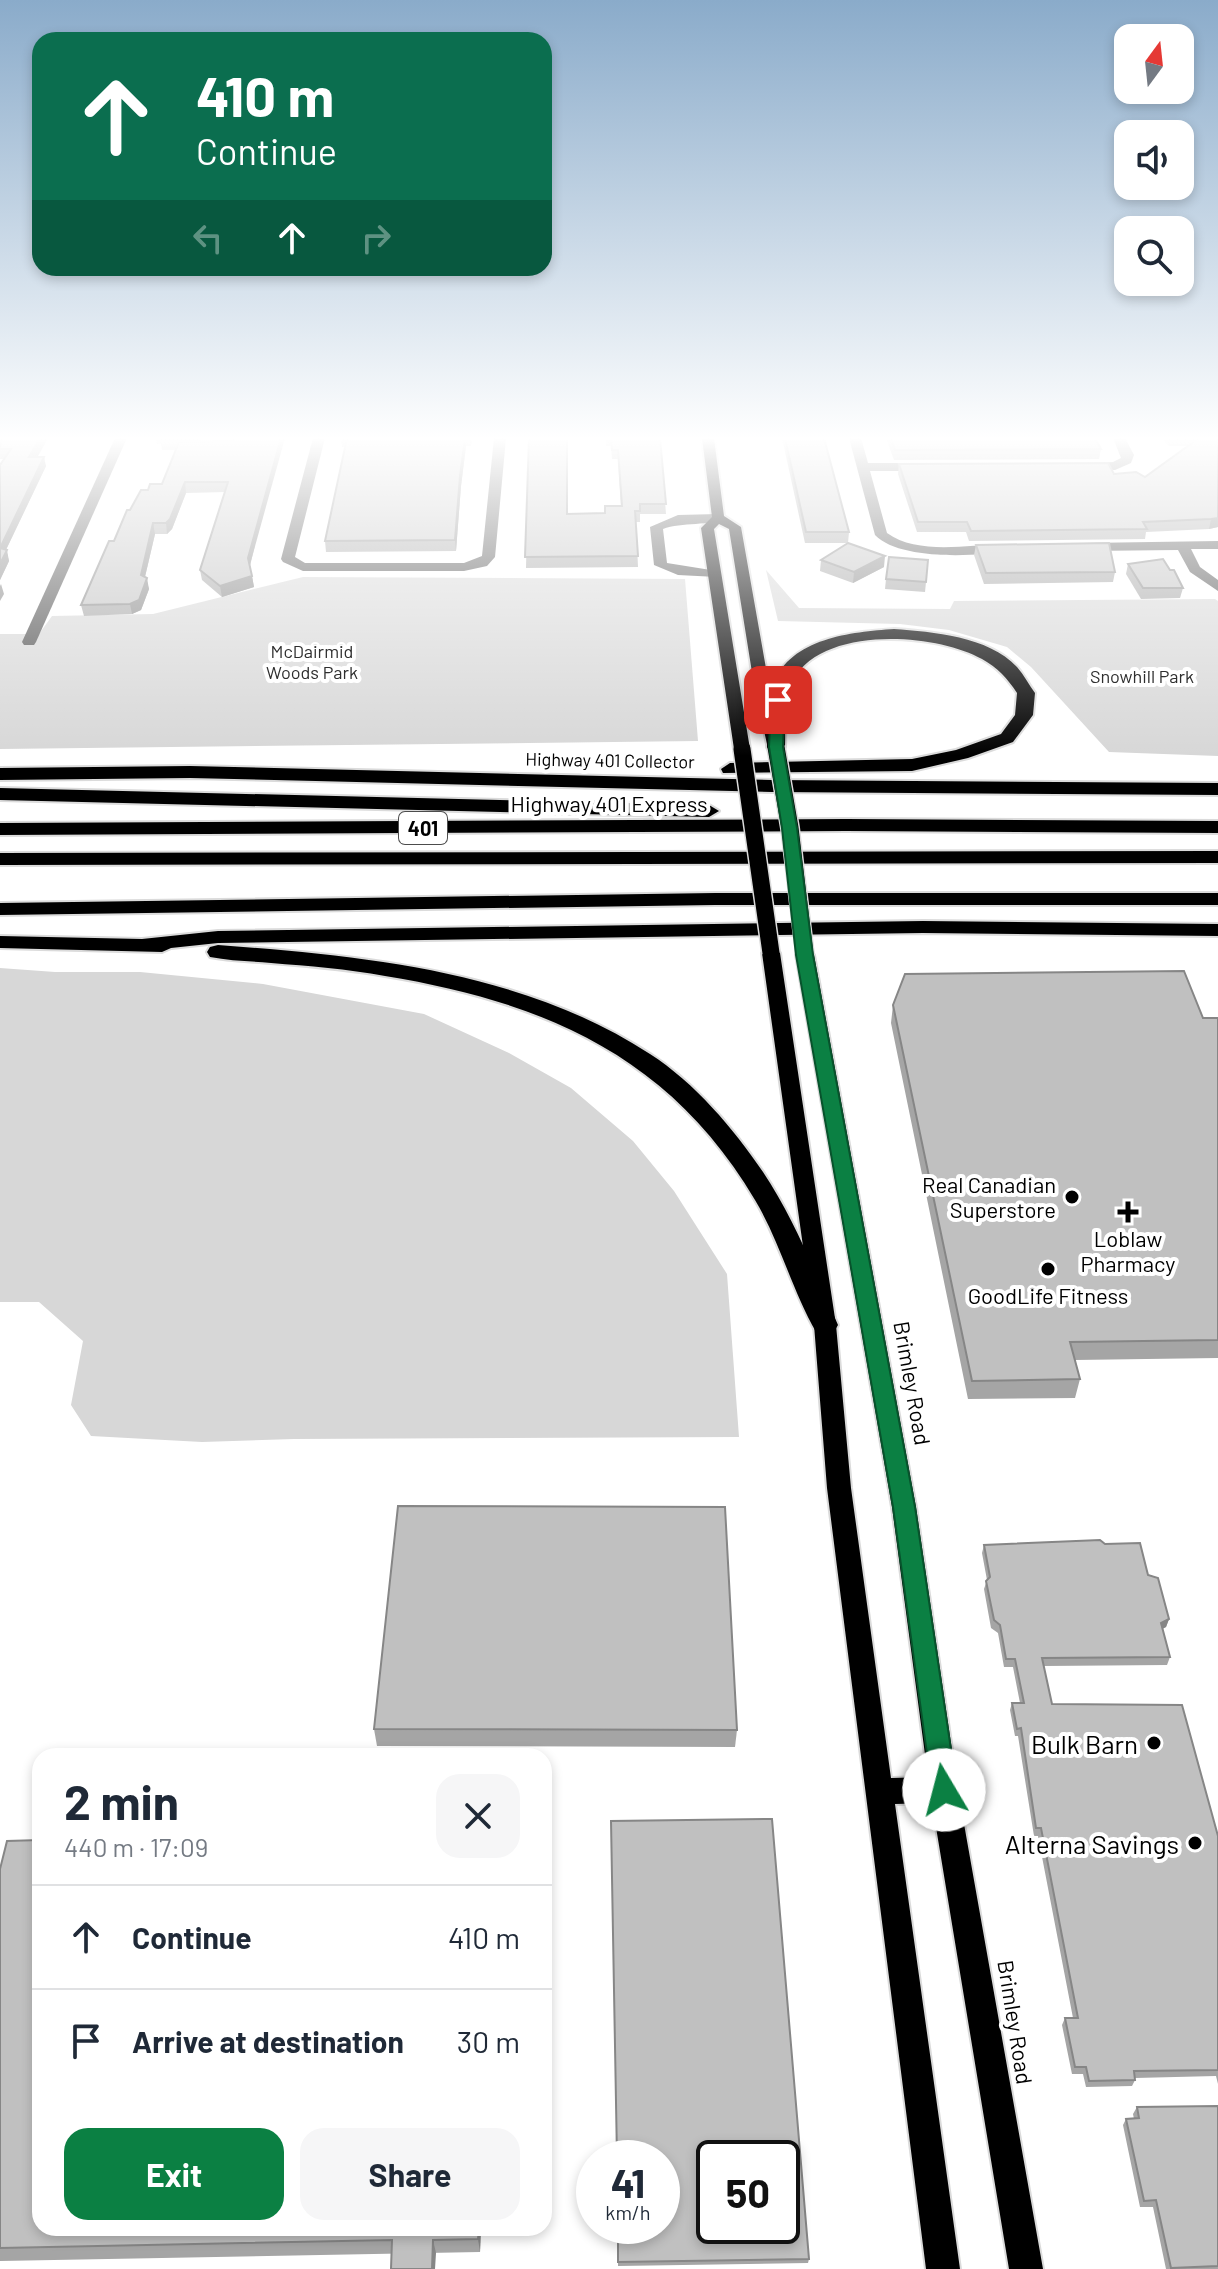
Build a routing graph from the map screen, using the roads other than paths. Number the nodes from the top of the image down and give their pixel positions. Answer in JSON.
{"nodes":[{"id":1,"x":73,"y":544,"type":"edge"},
{"id":2,"x":292,"y":544,"type":"edge"},
{"id":3,"x":489,"y":544,"type":"edge"},
{"id":4,"x":658,"y":544,"type":"edge"},
{"id":5,"x":709,"y":544,"type":"edge"},
{"id":6,"x":738,"y":544,"type":"edge"},
{"id":7,"x":904,"y":544,"type":"edge"},
{"id":8,"x":1218,"y":545,"type":"edge"},
{"id":9,"x":1183,"y":547,"type":"junction"},
{"id":10,"x":1013,"y":548,"type":"edge"},
{"id":11,"x":1075,"y":548,"type":"edge"},
{"id":12,"x":712,"y":574,"type":"junction"},
{"id":13,"x":1218,"y":587,"type":"edge"},
{"id":14,"x":29,"y":642,"type":"dead end"},
{"id":15,"x":776,"y":747,"type":"junction"},
{"id":16,"x":0,"y":774,"type":"edge"},
{"id":17,"x":564,"y":780,"type":"junction"},
{"id":18,"x":1218,"y":789,"type":"edge"},
{"id":19,"x":0,"y":794,"type":"edge"},
{"id":20,"x":846,"y":825,"type":"junction"},
{"id":21,"x":1218,"y":827,"type":"edge"},
{"id":22,"x":0,"y":829,"type":"edge"},
{"id":23,"x":1218,"y":857,"type":"edge"},
{"id":24,"x":0,"y":859,"type":"edge"},
{"id":25,"x":71,"y":859,"type":"junction"},
{"id":26,"x":0,"y":865,"type":"edge"},
{"id":27,"x":1218,"y":899,"type":"edge"},
{"id":28,"x":0,"y":909,"type":"edge"},
{"id":29,"x":1218,"y":930,"type":"edge"},
{"id":30,"x":0,"y":942,"type":"edge"},
{"id":31,"x":148,"y":944,"type":"junction"},
{"id":32,"x":825,"y":1325,"type":"junction"},
{"id":33,"x":944,"y":1790,"type":"junction"},
{"id":34,"x":879,"y":1791,"type":"junction"},
{"id":35,"x":943,"y":2269,"type":"edge"},
{"id":36,"x":1026,"y":2269,"type":"edge"}],
"edges":[{"from":1,"to":14,"type":"street"},
{"from":2,"to":3,"type":"street"},
{"from":4,"to":12,"type":"street"},
{"from":5,"to":12,"type":"main road","name":"Brimley Road"},
{"from":6,"to":15,"type":"main road","name":"Brimley Road"},
{"from":7,"to":10,"type":"street"},
{"from":8,"to":9,"type":"street"},
{"from":9,"to":11,"type":"street"},
{"from":9,"to":13,"type":"street"},
{"from":12,"to":32,"type":"main road","name":"Brimley Road","bridge":true},
{"from":15,"to":17,"type":"highway"},
{"from":15,"to":33,"type":"main road","name":"Brimley Road","bridge":true},
{"from":16,"to":17,"type":"highway","name":"Highway 401 Collector"},
{"from":17,"to":18,"type":"highway","name":"Highway 401 Collector"},
{"from":19,"to":20,"type":"highway"},
{"from":20,"to":21,"type":"highway","name":"Highway 401 Express","number":"401"},
{"from":20,"to":22,"type":"highway","name":"Highway 401 Express","number":"401"},
{"from":23,"to":25,"type":"highway","number":"401"},
{"from":24,"to":25,"type":"highway","number":"401"},
{"from":25,"to":26,"type":"highway"},
{"from":27,"to":28,"type":"highway"},
{"from":29,"to":31,"type":"highway"},
{"from":30,"to":31,"type":"highway"},
{"from":31,"to":32,"type":"highway"},
{"from":32,"to":34,"type":"main road","name":"Brimley Road"},
{"from":33,"to":34,"type":"main road"},
{"from":33,"to":36,"type":"main road","name":"Brimley Road"},
{"from":34,"to":35,"type":"main road","name":"Brimley Road"}]}
